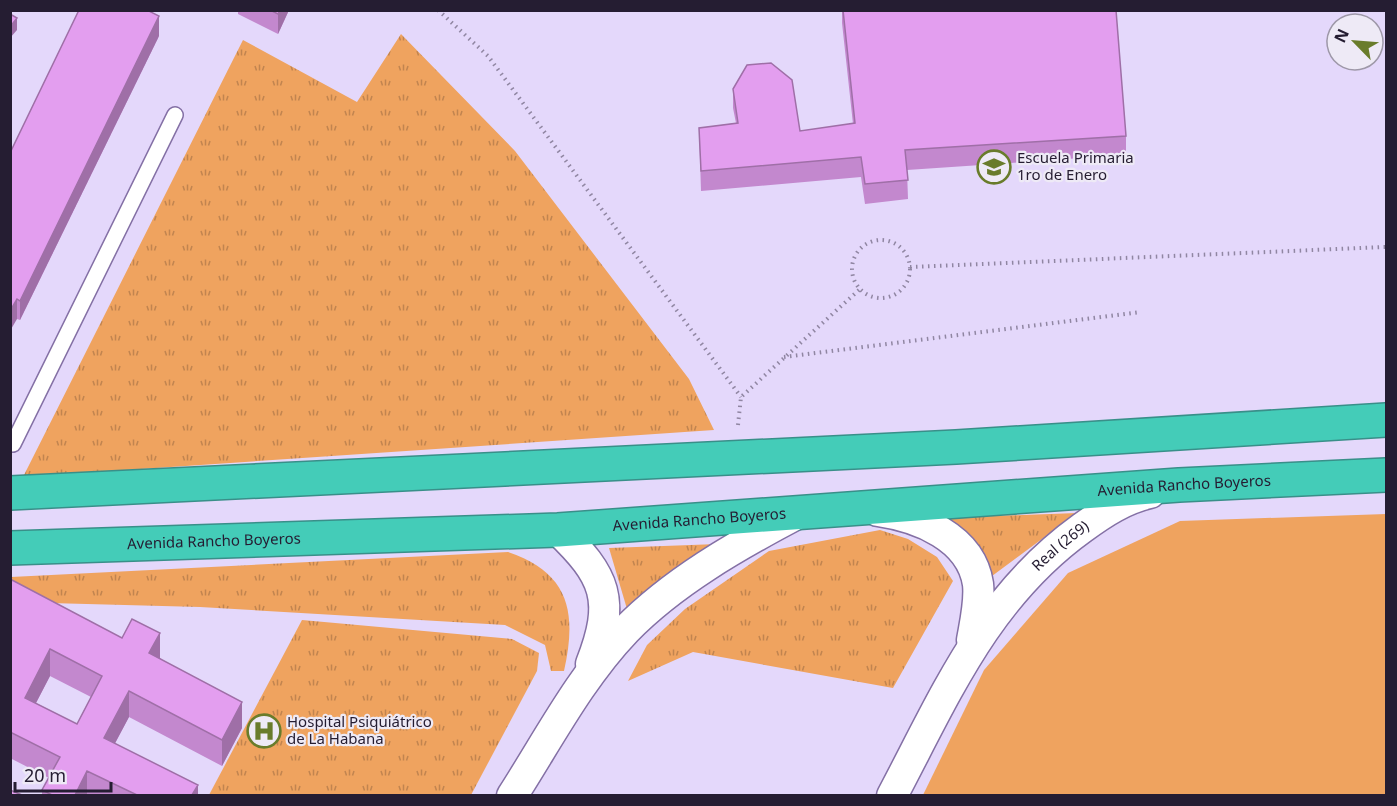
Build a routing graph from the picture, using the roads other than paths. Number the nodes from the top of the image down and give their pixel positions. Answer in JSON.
{"nodes":[{"id":1,"x":175,"y":115,"type":"dead end"},
{"id":2,"x":1386,"y":420,"type":"edge"},
{"id":3,"x":13,"y":444,"type":"dead end"},
{"id":4,"x":1386,"y":475,"type":"edge"},
{"id":5,"x":1179,"y":485,"type":"junction"},
{"id":6,"x":10,"y":493,"type":"edge"},
{"id":7,"x":866,"y":510,"type":"junction"},
{"id":8,"x":795,"y":515,"type":"junction"},
{"id":9,"x":558,"y":530,"type":"junction"},
{"id":10,"x":10,"y":548,"type":"edge"},
{"id":11,"x":971,"y":647,"type":"junction"},
{"id":12,"x":584,"y":683,"type":"junction"},
{"id":13,"x":512,"y":795,"type":"edge"},
{"id":14,"x":892,"y":795,"type":"edge"}],
"edges":[{"from":1,"to":3,"type":"lane"},
{"from":2,"to":6,"type":"highway"},
{"from":4,"to":5,"type":"highway","name":"Avenida Rancho Boyeros"},
{"from":5,"to":7,"type":"highway","name":"Avenida Rancho Boyeros"},
{"from":5,"to":11,"type":"street","name":"Real (269)"},
{"from":7,"to":8,"type":"highway","name":"Avenida Rancho Boyeros"},
{"from":7,"to":11,"type":"street","name":"Real (269)"},
{"from":8,"to":9,"type":"highway","name":"Avenida Rancho Boyeros"},
{"from":8,"to":12,"type":"street"},
{"from":9,"to":10,"type":"highway","name":"Avenida Rancho Boyeros"},
{"from":9,"to":12,"type":"street"},
{"from":11,"to":14,"type":"street","name":"Real (269)"},
{"from":12,"to":13,"type":"street"}]}
